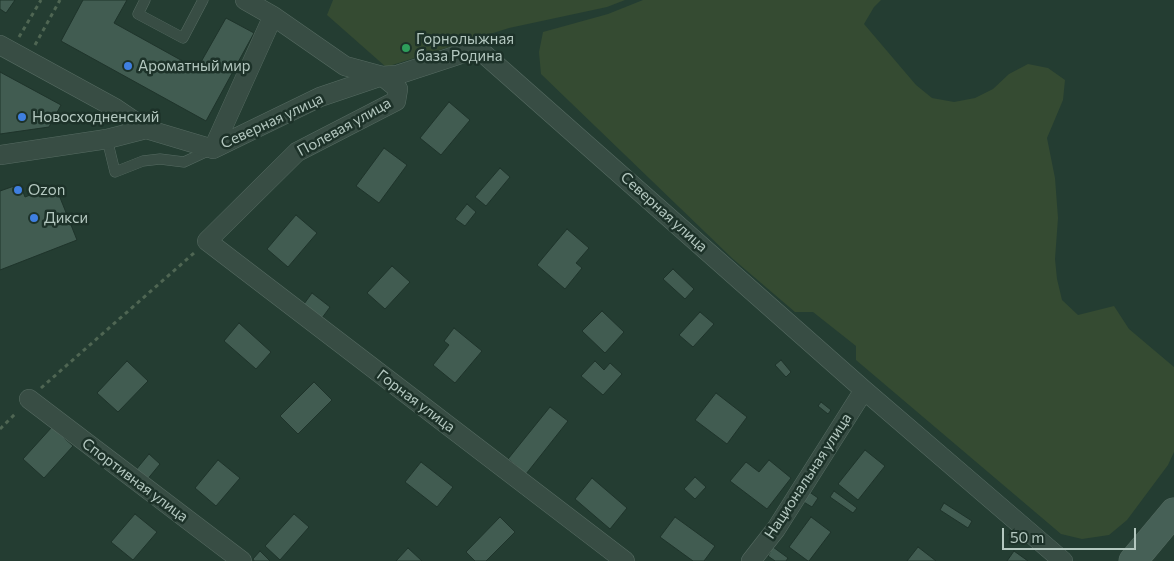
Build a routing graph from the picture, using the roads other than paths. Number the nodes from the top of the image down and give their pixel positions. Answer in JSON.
{"nodes":[{"id":1,"x":145,"y":0,"type":"edge"},
{"id":2,"x":203,"y":0,"type":"edge"},
{"id":3,"x":245,"y":0,"type":"edge"},
{"id":4,"x":273,"y":16,"type":"junction"},
{"id":5,"x":13,"y":51,"type":"edge"},
{"id":6,"x":382,"y":76,"type":"junction"},
{"id":7,"x":146,"y":129,"type":"junction"},
{"id":8,"x":107,"y":139,"type":"junction"},
{"id":9,"x":213,"y":149,"type":"junction"},
{"id":10,"x":0,"y":154,"type":"edge"},
{"id":11,"x":207,"y":241,"type":"joint"},
{"id":12,"x":864,"y":390,"type":"junction"},
{"id":13,"x":29,"y":399,"type":"road end"},
{"id":14,"x":1174,"y":512,"type":"edge"},
{"id":15,"x":242,"y":561,"type":"edge"},
{"id":16,"x":625,"y":561,"type":"edge"},
{"id":17,"x":751,"y":561,"type":"edge"},
{"id":18,"x":1061,"y":561,"type":"edge"},
{"id":19,"x":1133,"y":561,"type":"edge"}],
"edges":[{"from":1,"to":2,"type":"lane"},
{"from":3,"to":4,"type":"street"},
{"from":4,"to":6,"type":"street"},
{"from":4,"to":9,"type":"street"},
{"from":5,"to":7,"type":"street"},
{"from":6,"to":9,"type":"street","name":"Северная улица"},
{"from":6,"to":11,"type":"street","name":"Полевая улица"},
{"from":6,"to":12,"type":"street","name":"Северная улица"},
{"from":7,"to":8,"type":"street"},
{"from":7,"to":9,"type":"street"},
{"from":8,"to":9,"type":"lane"},
{"from":8,"to":10,"type":"street"},
{"from":11,"to":16,"type":"street","name":"Горная улица"},
{"from":12,"to":17,"type":"street","name":"Национальная улица"},
{"from":12,"to":18,"type":"street","name":"Северная улица"},
{"from":13,"to":15,"type":"street","name":"Спортивная улица"},
{"from":14,"to":19,"type":"main road"}]}
